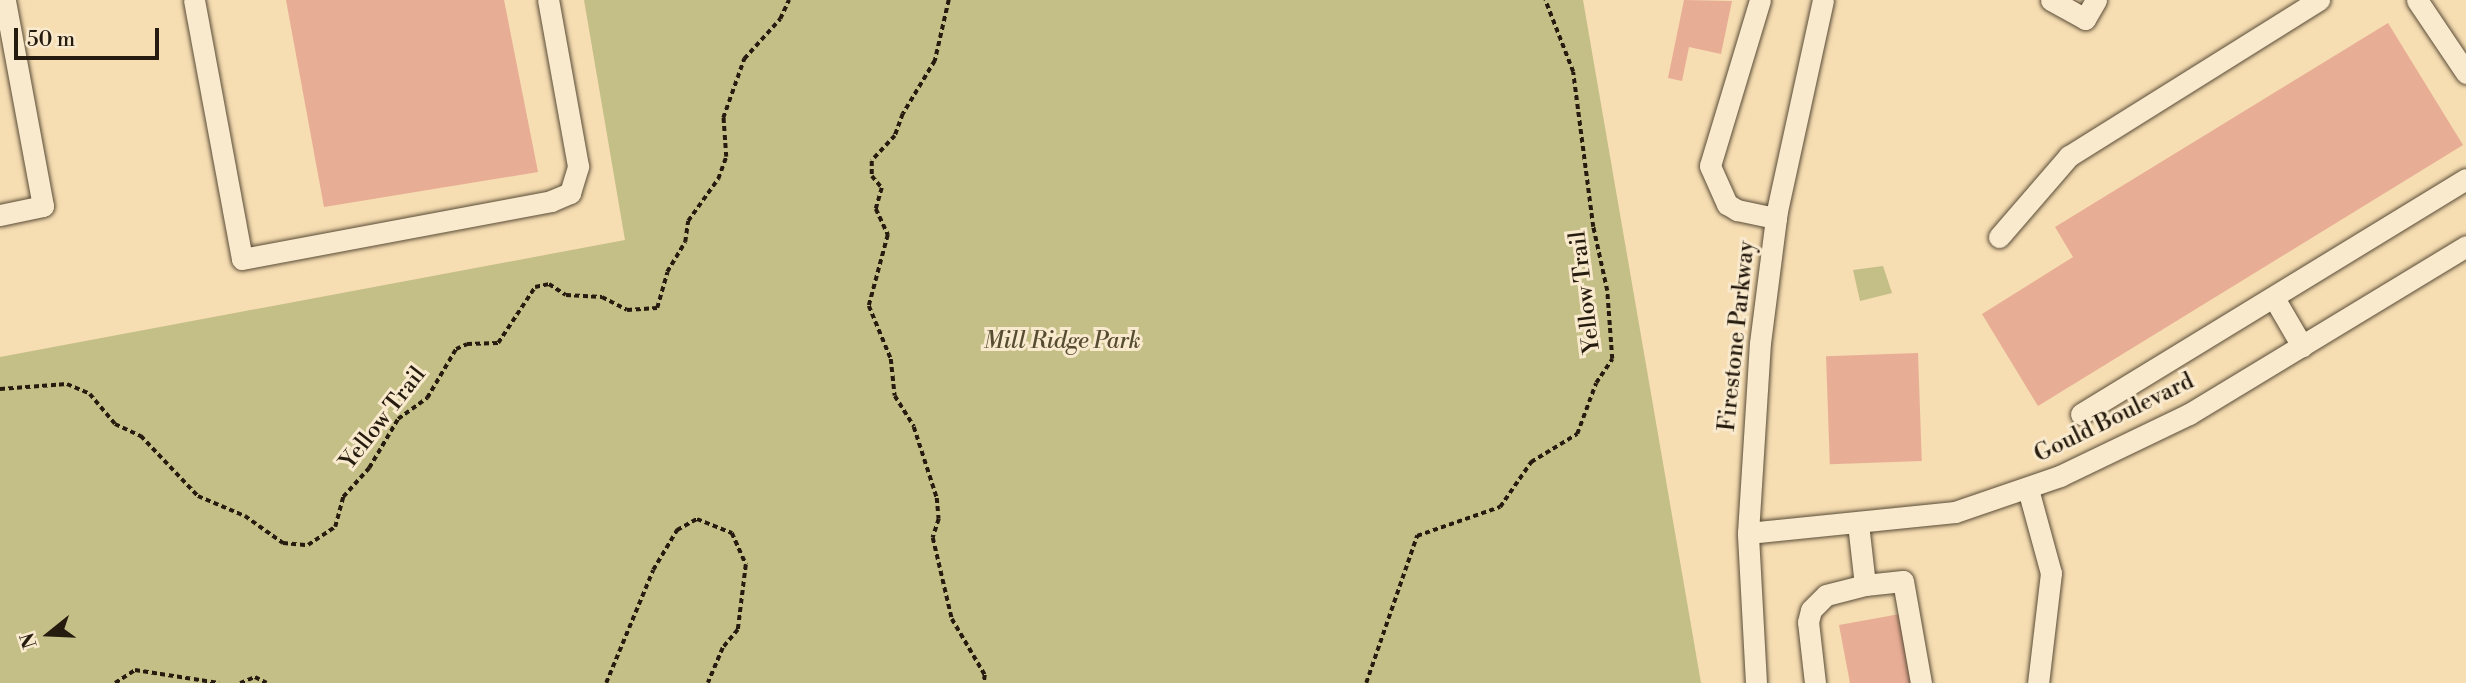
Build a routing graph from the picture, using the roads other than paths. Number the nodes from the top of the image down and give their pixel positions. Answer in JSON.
{"nodes":[{"id":1,"x":5,"y":0,"type":"edge"},
{"id":2,"x":194,"y":0,"type":"edge"},
{"id":3,"x":548,"y":0,"type":"edge"},
{"id":4,"x":1760,"y":0,"type":"edge"},
{"id":5,"x":1823,"y":0,"type":"edge"},
{"id":6,"x":2051,"y":0,"type":"edge"},
{"id":7,"x":2096,"y":0,"type":"edge"},
{"id":8,"x":2319,"y":0,"type":"edge"},
{"id":9,"x":2417,"y":0,"type":"edge"},
{"id":10,"x":2466,"y":73,"type":"edge"},
{"id":11,"x":2466,"y":179,"type":"edge"},
{"id":12,"x":0,"y":215,"type":"edge"},
{"id":13,"x":1776,"y":218,"type":"junction"},
{"id":14,"x":1999,"y":237,"type":"dead end"},
{"id":15,"x":2465,"y":247,"type":"edge"},
{"id":16,"x":2274,"y":298,"type":"junction"},
{"id":17,"x":2302,"y":346,"type":"junction"},
{"id":18,"x":2081,"y":414,"type":"dead end"},
{"id":19,"x":2028,"y":489,"type":"junction"},
{"id":20,"x":1858,"y":524,"type":"junction"},
{"id":21,"x":1748,"y":533,"type":"junction"},
{"id":22,"x":1866,"y":585,"type":"junction"},
{"id":23,"x":1756,"y":683,"type":"edge"},
{"id":24,"x":1815,"y":683,"type":"edge"},
{"id":25,"x":1922,"y":683,"type":"edge"},
{"id":26,"x":2038,"y":683,"type":"edge"}],
"edges":[{"from":1,"to":12,"type":"street"},
{"from":2,"to":3,"type":"street"},
{"from":4,"to":13,"type":"street"},
{"from":5,"to":13,"type":"street","name":"Firestone Parkway"},
{"from":6,"to":7,"type":"street"},
{"from":8,"to":14,"type":"street"},
{"from":9,"to":10,"type":"street"},
{"from":11,"to":16,"type":"street"},
{"from":13,"to":21,"type":"street","name":"Firestone Parkway"},
{"from":15,"to":17,"type":"street","name":"Gould Boulevard"},
{"from":16,"to":17,"type":"street"},
{"from":16,"to":18,"type":"street"},
{"from":17,"to":19,"type":"street","name":"Gould Boulevard"},
{"from":19,"to":20,"type":"street","name":"Gould Boulevard"},
{"from":19,"to":26,"type":"street"},
{"from":20,"to":21,"type":"street","name":"Gould Boulevard"},
{"from":20,"to":22,"type":"street"},
{"from":21,"to":23,"type":"street","name":"Firestone Parkway"},
{"from":22,"to":24,"type":"street"},
{"from":22,"to":25,"type":"street"}]}
